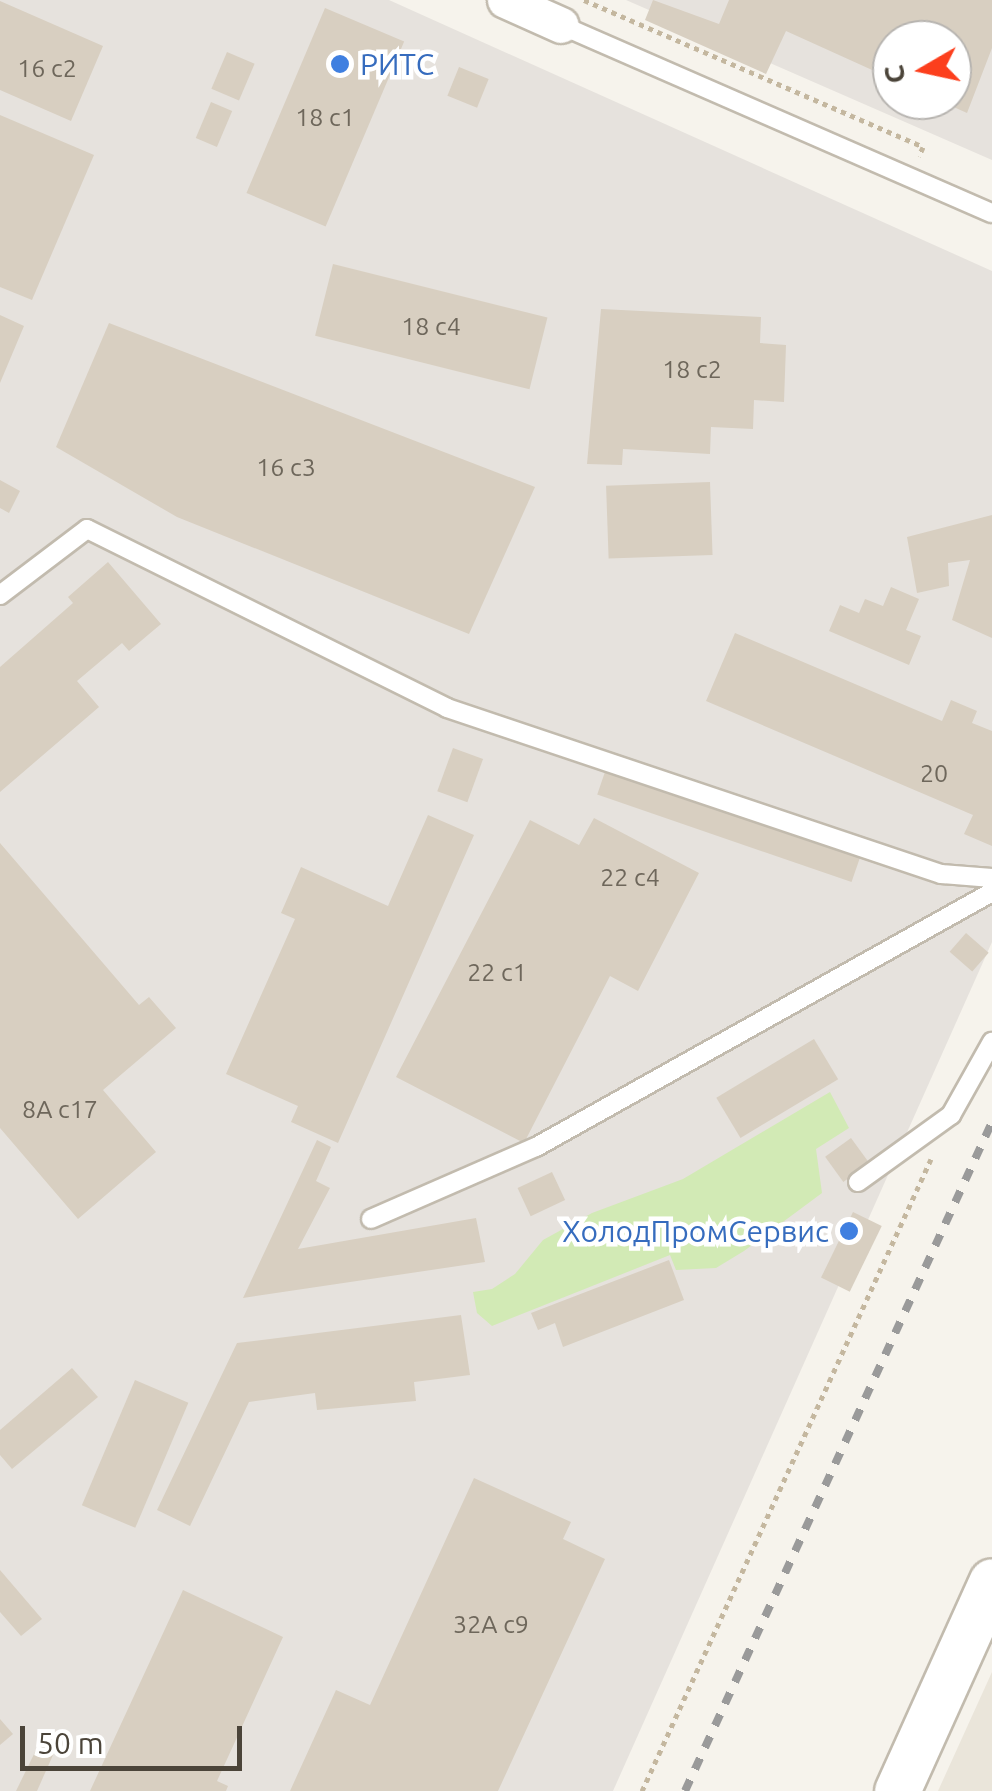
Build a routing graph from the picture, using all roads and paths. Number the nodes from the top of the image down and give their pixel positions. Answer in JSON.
{"nodes":[{"id":1,"x":506,"y":0,"type":"edge"},
{"id":2,"x":572,"y":12,"type":"edge"},
{"id":3,"x":923,"y":147,"type":"dead end"},
{"id":4,"x":992,"y":213,"type":"edge"},
{"id":5,"x":0,"y":595,"type":"edge"},
{"id":6,"x":992,"y":878,"type":"edge"},
{"id":7,"x":992,"y":892,"type":"edge"},
{"id":8,"x":992,"y":1042,"type":"edge"},
{"id":9,"x":951,"y":1115,"type":"junction"},
{"id":10,"x":858,"y":1182,"type":"dead end"},
{"id":11,"x":371,"y":1219,"type":"dead end"},
{"id":12,"x":992,"y":1581,"type":"edge"},
{"id":13,"x":642,"y":1791,"type":"edge"},
{"id":14,"x":897,"y":1791,"type":"edge"}],
"edges":[{"from":1,"to":2,"type":"street"},
{"from":2,"to":3,"type":"path"},
{"from":2,"to":4,"type":"lane"},
{"from":5,"to":6,"type":"lane"},
{"from":7,"to":11,"type":"lane"},
{"from":8,"to":9,"type":"lane"},
{"from":9,"to":10,"type":"lane"},
{"from":9,"to":13,"type":"path"},
{"from":12,"to":14,"type":"street"}]}
